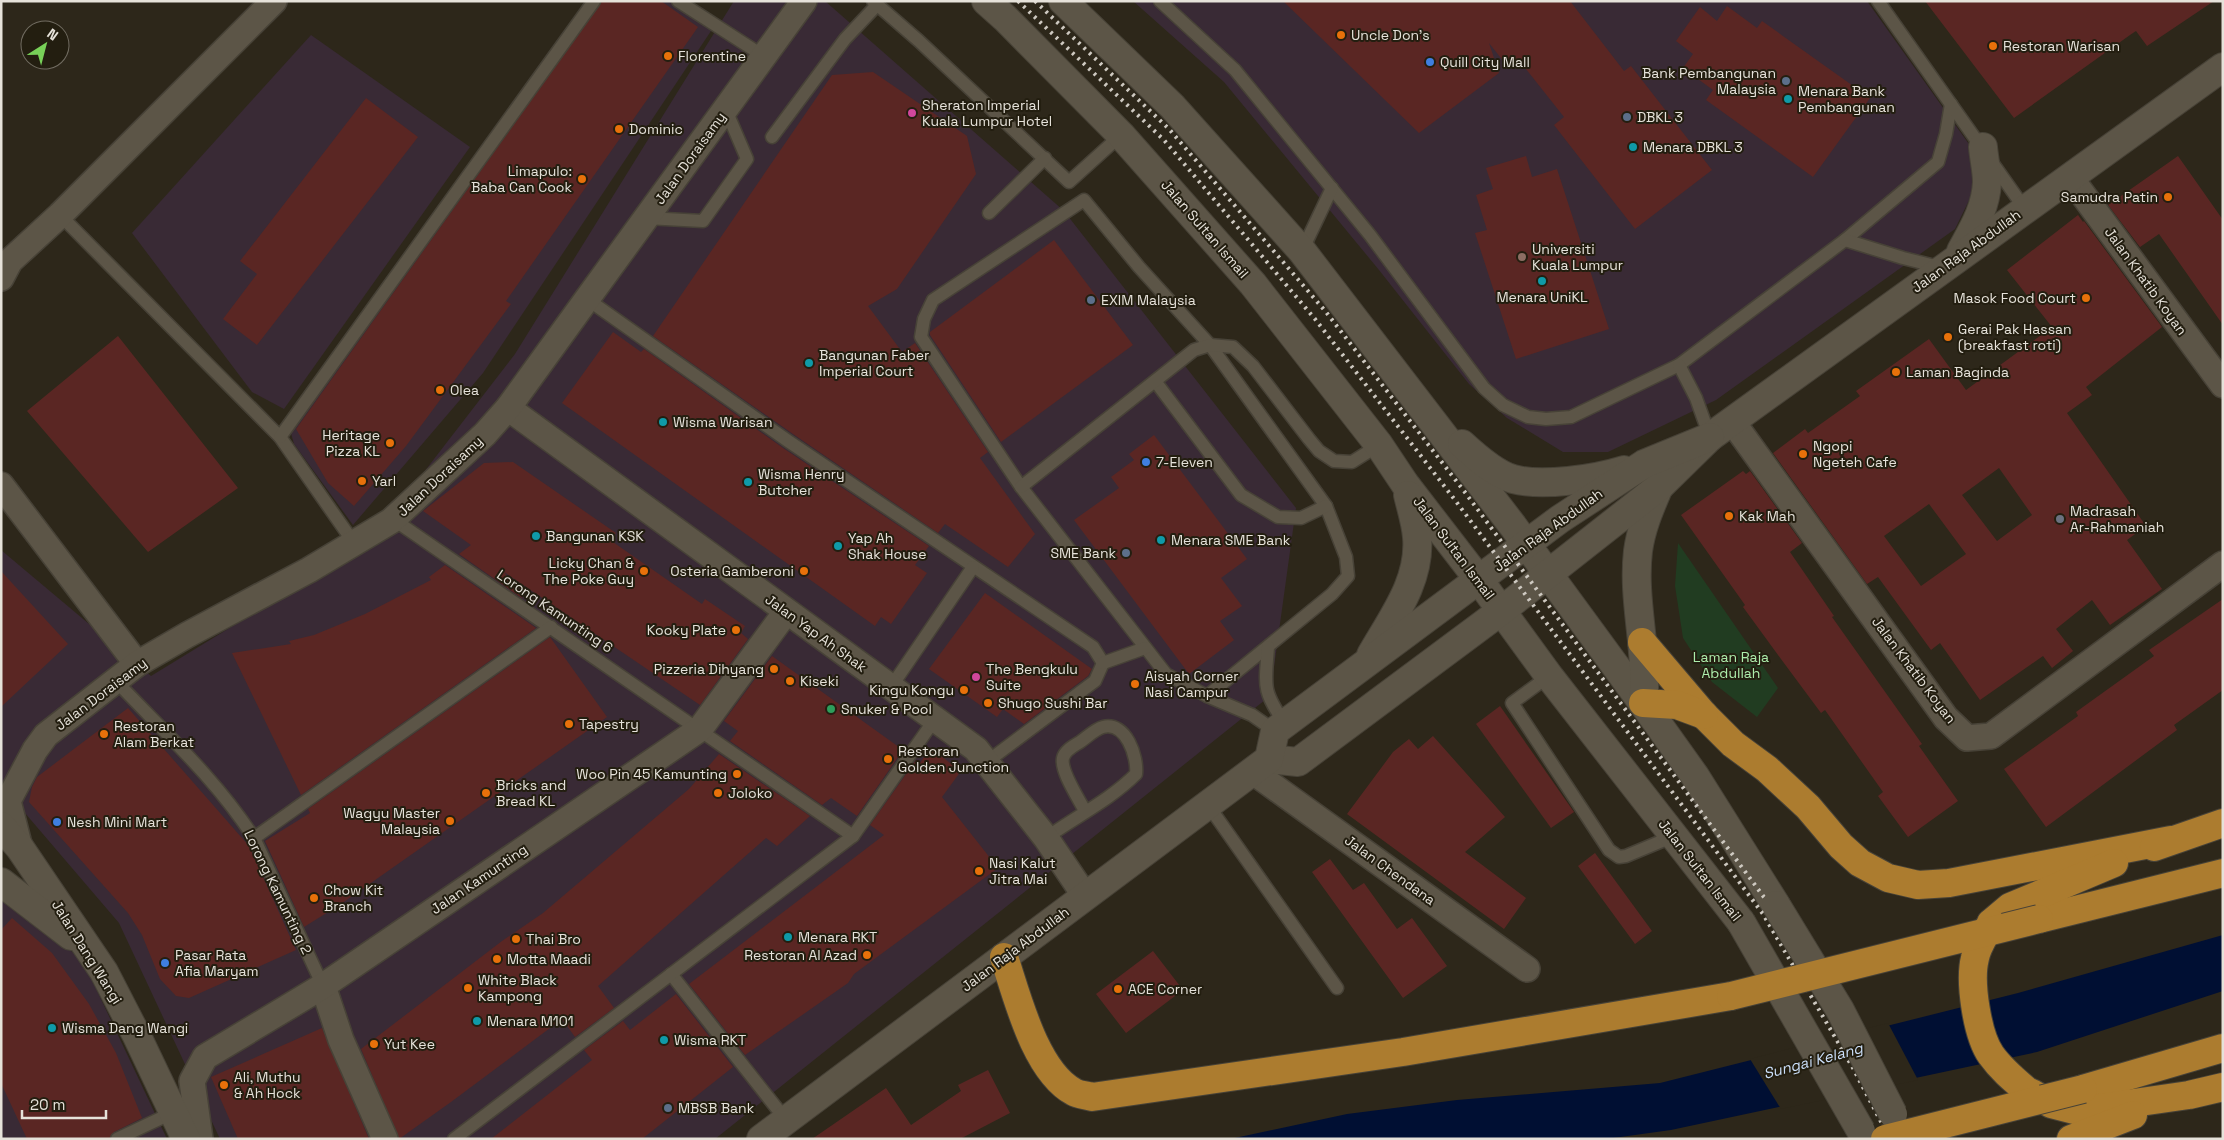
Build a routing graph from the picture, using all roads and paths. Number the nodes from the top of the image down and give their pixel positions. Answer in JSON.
{"nodes":[{"id":1,"x":274,"y":1,"type":"edge"},
{"id":2,"x":594,"y":1,"type":"edge"},
{"id":3,"x":678,"y":1,"type":"edge"},
{"id":4,"x":804,"y":1,"type":"edge"},
{"id":5,"x":986,"y":1,"type":"edge"},
{"id":6,"x":1063,"y":1,"type":"edge"},
{"id":7,"x":1160,"y":1,"type":"edge"},
{"id":8,"x":1878,"y":1,"type":"edge"},
{"id":9,"x":875,"y":3,"type":"edge"},
{"id":10,"x":765,"y":57,"type":"junction"},
{"id":11,"x":2223,"y":67,"type":"edge"},
{"id":12,"x":1951,"y":104,"type":"junction"},
{"id":13,"x":726,"y":110,"type":"junction"},
{"id":14,"x":1121,"y":135,"type":"junction"},
{"id":15,"x":772,"y":137,"type":"dead end"},
{"id":16,"x":1983,"y":147,"type":"junction"},
{"id":17,"x":1045,"y":158,"type":"junction"},
{"id":18,"x":2070,"y":176,"type":"junction"},
{"id":19,"x":1069,"y":182,"type":"junction"},
{"id":20,"x":1332,"y":188,"type":"junction"},
{"id":21,"x":1084,"y":200,"type":"junction"},
{"id":22,"x":2025,"y":209,"type":"junction"},
{"id":23,"x":989,"y":213,"type":"dead end"},
{"id":24,"x":60,"y":215,"type":"junction"},
{"id":25,"x":646,"y":218,"type":"junction"},
{"id":26,"x":1845,"y":240,"type":"junction"},
{"id":27,"x":1302,"y":251,"type":"junction"},
{"id":28,"x":1950,"y":263,"type":"junction"},
{"id":29,"x":1,"y":278,"type":"edge"},
{"id":30,"x":588,"y":299,"type":"junction"},
{"id":31,"x":1210,"y":345,"type":"junction"},
{"id":32,"x":1679,"y":365,"type":"junction"},
{"id":33,"x":1155,"y":381,"type":"junction"},
{"id":34,"x":2223,"y":385,"type":"edge"},
{"id":35,"x":508,"y":408,"type":"junction"},
{"id":36,"x":1426,"y":414,"type":"junction"},
{"id":37,"x":1732,"y":421,"type":"junction"},
{"id":38,"x":280,"y":436,"type":"junction"},
{"id":39,"x":1710,"y":437,"type":"junction"},
{"id":40,"x":1379,"y":445,"type":"junction"},
{"id":41,"x":1644,"y":464,"type":"junction"},
{"id":42,"x":1405,"y":484,"type":"junction"},
{"id":43,"x":1,"y":485,"type":"edge"},
{"id":44,"x":1660,"y":486,"type":"junction"},
{"id":45,"x":1021,"y":487,"type":"junction"},
{"id":46,"x":1326,"y":506,"type":"junction"},
{"id":47,"x":391,"y":521,"type":"junction"},
{"id":48,"x":354,"y":543,"type":"junction"},
{"id":49,"x":1525,"y":545,"type":"junction"},
{"id":50,"x":2223,"y":564,"type":"edge"},
{"id":51,"x":973,"y":567,"type":"junction"},
{"id":52,"x":1547,"y":573,"type":"junction"},
{"id":53,"x":1479,"y":580,"type":"junction"},
{"id":54,"x":1501,"y":611,"type":"junction"},
{"id":55,"x":786,"y":612,"type":"junction"},
{"id":56,"x":551,"y":626,"type":"junction"},
{"id":57,"x":1642,"y":642,"type":"junction"},
{"id":58,"x":1268,"y":647,"type":"junction"},
{"id":59,"x":1145,"y":648,"type":"junction"},
{"id":60,"x":1104,"y":663,"type":"junction"},
{"id":61,"x":137,"y":664,"type":"junction"},
{"id":62,"x":1366,"y":664,"type":"junction"},
{"id":63,"x":1549,"y":676,"type":"junction"},
{"id":64,"x":115,"y":680,"type":"junction"},
{"id":65,"x":891,"y":687,"type":"junction"},
{"id":66,"x":1207,"y":696,"type":"junction"},
{"id":67,"x":1643,"y":703,"type":"junction"},
{"id":68,"x":1704,"y":715,"type":"junction"},
{"id":69,"x":935,"y":719,"type":"junction"},
{"id":70,"x":1280,"y":728,"type":"junction"},
{"id":71,"x":700,"y":729,"type":"junction"},
{"id":72,"x":988,"y":761,"type":"junction"},
{"id":73,"x":1261,"y":765,"type":"junction"},
{"id":74,"x":1208,"y":805,"type":"junction"},
{"id":75,"x":1085,"y":811,"type":"junction"},
{"id":76,"x":2223,"y":824,"type":"edge"},
{"id":77,"x":1,"y":826,"type":"edge"},
{"id":78,"x":853,"y":836,"type":"junction"},
{"id":79,"x":1674,"y":836,"type":"junction"},
{"id":80,"x":254,"y":838,"type":"junction"},
{"id":81,"x":1046,"y":838,"type":"junction"},
{"id":82,"x":2171,"y":840,"type":"junction"},
{"id":83,"x":20,"y":848,"type":"junction"},
{"id":84,"x":2223,"y":873,"type":"edge"},
{"id":85,"x":1,"y":882,"type":"edge"},
{"id":86,"x":1085,"y":896,"type":"junction"},
{"id":87,"x":86,"y":947,"type":"junction"},
{"id":88,"x":1004,"y":957,"type":"junction"},
{"id":89,"x":1527,"y":969,"type":"dead end"},
{"id":90,"x":671,"y":974,"type":"junction"},
{"id":91,"x":323,"y":986,"type":"junction"},
{"id":92,"x":1336,"y":988,"type":"dead end"},
{"id":93,"x":2223,"y":1048,"type":"edge"},
{"id":94,"x":2223,"y":1087,"type":"edge"},
{"id":95,"x":2189,"y":1095,"type":"junction"},
{"id":96,"x":174,"y":1112,"type":"junction"},
{"id":97,"x":786,"y":1120,"type":"junction"},
{"id":98,"x":1876,"y":1131,"type":"edge"},
{"id":99,"x":117,"y":1139,"type":"edge"},
{"id":100,"x":186,"y":1139,"type":"edge"},
{"id":101,"x":200,"y":1139,"type":"edge"},
{"id":102,"x":385,"y":1139,"type":"edge"},
{"id":103,"x":454,"y":1139,"type":"edge"},
{"id":104,"x":761,"y":1139,"type":"edge"},
{"id":105,"x":1907,"y":1139,"type":"edge"},
{"id":106,"x":2071,"y":1139,"type":"edge"}],
"edges":[{"from":1,"to":24,"type":"street"},
{"from":2,"to":38,"type":"lane"},
{"from":3,"to":10,"type":"lane"},
{"from":4,"to":10,"type":"street","name":"Jalan Doraisamy"},
{"from":5,"to":14,"type":"main road","name":"Jalan Sultan Ismail"},
{"from":6,"to":27,"type":"main road","name":"Jalan Sultan Ismail"},
{"from":7,"to":20,"type":"lane"},
{"from":8,"to":12,"type":"lane"},
{"from":9,"to":15,"type":"lane"},
{"from":9,"to":17,"type":"lane"},
{"from":10,"to":13,"type":"street","name":"Jalan Doraisamy"},
{"from":11,"to":18,"type":"main road","name":"Jalan Raja Abdullah"},
{"from":12,"to":16,"type":"lane"},
{"from":12,"to":26,"type":"lane"},
{"from":13,"to":25,"type":"street","name":"Jalan Doraisamy"},
{"from":13,"to":25,"type":"lane"},
{"from":14,"to":19,"type":"lane"},
{"from":14,"to":40,"type":"main road","name":"Jalan Sultan Ismail"},
{"from":16,"to":22,"type":"lane"},
{"from":16,"to":28,"type":"main road"},
{"from":17,"to":19,"type":"lane"},
{"from":17,"to":23,"type":"lane"},
{"from":18,"to":22,"type":"main road","name":"Jalan Raja Abdullah"},
{"from":18,"to":34,"type":"street","name":"Jalan Khatib Koyan"},
{"from":19,"to":21,"type":"lane"},
{"from":20,"to":27,"type":"lane"},
{"from":20,"to":32,"type":"lane"},
{"from":21,"to":31,"type":"lane"},
{"from":21,"to":45,"type":"lane"},
{"from":22,"to":28,"type":"main road","name":"Jalan Raja Abdullah"},
{"from":24,"to":29,"type":"street"},
{"from":24,"to":38,"type":"lane"},
{"from":25,"to":30,"type":"street","name":"Jalan Doraisamy"},
{"from":26,"to":28,"type":"lane"},
{"from":26,"to":32,"type":"lane"},
{"from":27,"to":36,"type":"main road","name":"Jalan Sultan Ismail"},
{"from":28,"to":37,"type":"main road","name":"Jalan Raja Abdullah"},
{"from":30,"to":35,"type":"street","name":"Jalan Doraisamy"},
{"from":30,"to":51,"type":"lane"},
{"from":31,"to":33,"type":"lane"},
{"from":31,"to":40,"type":"lane"},
{"from":31,"to":46,"type":"lane"},
{"from":32,"to":39,"type":"lane"},
{"from":33,"to":45,"type":"lane"},
{"from":33,"to":46,"type":"lane"},
{"from":35,"to":47,"type":"street","name":"Jalan Doraisamy"},
{"from":35,"to":55,"type":"street","name":"Jalan Yap Ah Shak"},
{"from":36,"to":41,"type":"main road"},
{"from":36,"to":49,"type":"main road","name":"Jalan Sultan Ismail"},
{"from":37,"to":39,"type":"main road","name":"Jalan Raja Abdullah"},
{"from":37,"to":50,"type":"street","name":"Jalan Khatib Koyan"},
{"from":38,"to":48,"type":"lane"},
{"from":39,"to":41,"type":"main road","name":"Jalan Raja Abdullah"},
{"from":39,"to":44,"type":"main road","name":"Jalan Raja Abdullah"},
{"from":40,"to":42,"type":"main road","name":"Jalan Sultan Ismail"},
{"from":41,"to":49,"type":"main road","name":"Jalan Raja Abdullah"},
{"from":42,"to":53,"type":"main road","name":"Jalan Sultan Ismail"},
{"from":42,"to":62,"type":"main road"},
{"from":43,"to":61,"type":"street"},
{"from":44,"to":52,"type":"main road","name":"Jalan Raja Abdullah"},
{"from":44,"to":57,"type":"main road"},
{"from":45,"to":59,"type":"lane"},
{"from":46,"to":58,"type":"lane"},
{"from":47,"to":48,"type":"street","name":"Jalan Doraisamy"},
{"from":47,"to":56,"type":"lane","name":"Lorong Kamunting 6"},
{"from":48,"to":61,"type":"street","name":"Jalan Doraisamy"},
{"from":49,"to":52,"type":"main road","name":"Jalan Sultan Ismail"},
{"from":49,"to":53,"type":"main road","name":"Jalan Raja Abdullah"},
{"from":51,"to":60,"type":"lane"},
{"from":51,"to":65,"type":"lane"},
{"from":52,"to":54,"type":"main road","name":"Jalan Raja Abdullah"},
{"from":52,"to":67,"type":"main road","name":"Jalan Sultan Ismail"},
{"from":53,"to":54,"type":"main road","name":"Jalan Sultan Ismail"},
{"from":53,"to":62,"type":"main road","name":"Jalan Raja Abdullah"},
{"from":54,"to":63,"type":"main road","name":"Jalan Sultan Ismail"},
{"from":54,"to":73,"type":"main road","name":"Jalan Raja Abdullah"},
{"from":55,"to":65,"type":"street","name":"Jalan Yap Ah Shak"},
{"from":55,"to":71,"type":"street","name":"Jalan Kamunting"},
{"from":56,"to":71,"type":"lane","name":"Lorong Kamunting 6"},
{"from":56,"to":80,"type":"lane"},
{"from":57,"to":67,"type":"main road"},
{"from":57,"to":68,"type":"highway"},
{"from":58,"to":66,"type":"lane"},
{"from":58,"to":70,"type":"lane"},
{"from":59,"to":60,"type":"lane"},
{"from":59,"to":66,"type":"lane"},
{"from":60,"to":72,"type":"lane"},
{"from":61,"to":64,"type":"street","name":"Jalan Doraisamy"},
{"from":62,"to":70,"type":"main road","name":"Jalan Raja Abdullah"},
{"from":63,"to":79,"type":"main road","name":"Jalan Sultan Ismail"},
{"from":63,"to":79,"type":"lane"},
{"from":64,"to":80,"type":"lane","name":"Lorong Kamunting 2"},
{"from":64,"to":83,"type":"street","name":"Jalan Doraisamy"},
{"from":65,"to":69,"type":"street","name":"Jalan Yap Ah Shak"},
{"from":66,"to":70,"type":"lane"},
{"from":67,"to":68,"type":"highway"},
{"from":67,"to":98,"type":"main road","name":"Jalan Sultan Ismail","bridge":true},
{"from":68,"to":82,"type":"highway"},
{"from":69,"to":72,"type":"street","name":"Jalan Yap Ah Shak"},
{"from":69,"to":78,"type":"lane"},
{"from":70,"to":73,"type":"main road"},
{"from":71,"to":78,"type":"lane","name":"Lorong Kamunting 6"},
{"from":71,"to":91,"type":"street","name":"Jalan Kamunting"},
{"from":72,"to":81,"type":"street","name":"Jalan Yap Ah Shak"},
{"from":73,"to":74,"type":"main road","name":"Jalan Raja Abdullah"},
{"from":73,"to":89,"type":"street","name":"Jalan Chendana"},
{"from":74,"to":86,"type":"main road","name":"Jalan Raja Abdullah"},
{"from":74,"to":92,"type":"lane"},
{"from":75,"to":75,"type":"lane"},
{"from":75,"to":81,"type":"lane"},
{"from":76,"to":82,"type":"highway"},
{"from":77,"to":83,"type":"main road","name":"Jalan Dang Wangi"},
{"from":78,"to":90,"type":"lane"},
{"from":79,"to":98,"type":"main road","name":"Jalan Sultan Ismail","bridge":true},
{"from":80,"to":91,"type":"lane","name":"Lorong Kamunting 2"},
{"from":81,"to":86,"type":"street","name":"Jalan Yap Ah Shak"},
{"from":82,"to":95,"type":"highway","bridge":true},
{"from":83,"to":87,"type":"main road","name":"Jalan Dang Wangi"},
{"from":84,"to":88,"type":"highway","bridge":true},
{"from":85,"to":87,"type":"main road"},
{"from":86,"to":88,"type":"main road","name":"Jalan Raja Abdullah"},
{"from":87,"to":96,"type":"main road","name":"Jalan Dang Wangi"},
{"from":88,"to":97,"type":"main road","name":"Jalan Raja Abdullah"},
{"from":90,"to":97,"type":"lane"},
{"from":90,"to":103,"type":"lane"},
{"from":91,"to":101,"type":"street","name":"Jalan Kamunting"},
{"from":91,"to":102,"type":"street","name":"Lorong Kamunting 2"},
{"from":93,"to":98,"type":"highway","bridge":true},
{"from":94,"to":95,"type":"highway"},
{"from":95,"to":106,"type":"highway"},
{"from":96,"to":99,"type":"lane"},
{"from":96,"to":100,"type":"main road","name":"Jalan Dang Wangi"},
{"from":97,"to":104,"type":"main road","name":"Jalan Raja Abdullah"},
{"from":98,"to":105,"type":"main road","name":"Jalan Sultan Ismail"}]}
